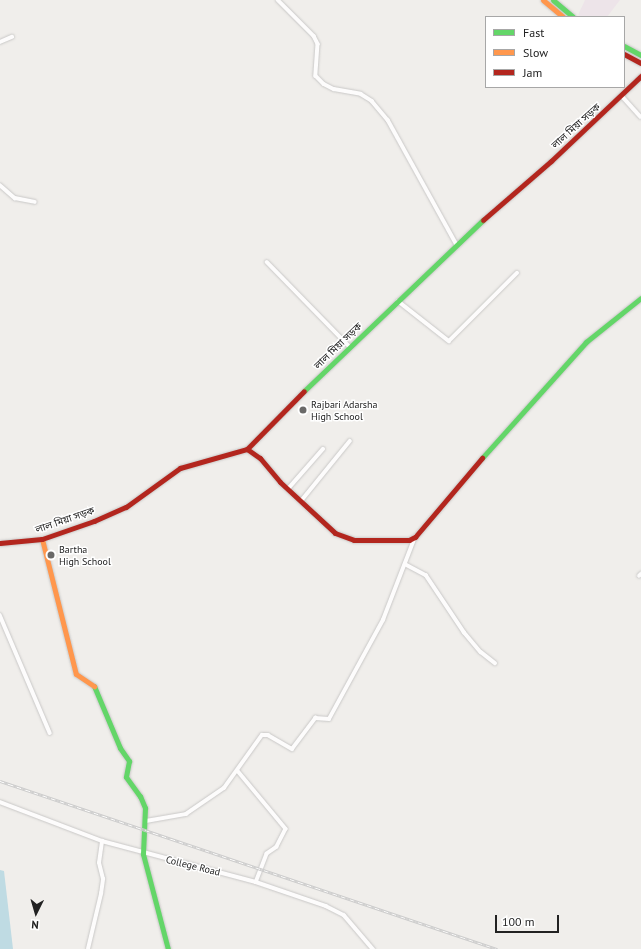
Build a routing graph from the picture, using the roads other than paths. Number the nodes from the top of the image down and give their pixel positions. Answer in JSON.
{"nodes":[{"id":1,"x":278,"y":0,"type":"edge"},
{"id":2,"x":543,"y":0,"type":"edge"},
{"id":3,"x":553,"y":0,"type":"edge"},
{"id":4,"x":562,"y":16,"type":"edge"},
{"id":5,"x":572,"y":16,"type":"edge"},
{"id":6,"x":12,"y":37,"type":"dead end"},
{"id":7,"x":0,"y":42,"type":"edge"},
{"id":8,"x":625,"y":46,"type":"edge"},
{"id":9,"x":625,"y":54,"type":"edge"},
{"id":10,"x":641,"y":54,"type":"edge"},
{"id":11,"x":641,"y":62,"type":"edge"},
{"id":12,"x":641,"y":76,"type":"edge"},
{"id":13,"x":622,"y":96,"type":"junction"},
{"id":14,"x":641,"y":117,"type":"edge"},
{"id":15,"x":0,"y":185,"type":"edge"},
{"id":16,"x":35,"y":202,"type":"dead end"},
{"id":17,"x":456,"y":243,"type":"junction"},
{"id":18,"x":267,"y":262,"type":"dead end"},
{"id":19,"x":517,"y":273,"type":"dead end"},
{"id":20,"x":641,"y":298,"type":"edge"},
{"id":21,"x":398,"y":301,"type":"junction"},
{"id":22,"x":350,"y":347,"type":"junction"},
{"id":23,"x":350,"y":441,"type":"dead end"},
{"id":24,"x":247,"y":449,"type":"junction"},
{"id":25,"x":323,"y":449,"type":"dead end"},
{"id":26,"x":288,"y":489,"type":"junction"},
{"id":27,"x":301,"y":501,"type":"junction"},
{"id":28,"x":415,"y":537,"type":"junction"},
{"id":29,"x":42,"y":539,"type":"junction"},
{"id":30,"x":0,"y":543,"type":"edge"},
{"id":31,"x":405,"y":564,"type":"junction"},
{"id":32,"x":0,"y":615,"type":"edge"},
{"id":33,"x":495,"y":663,"type":"dead end"},
{"id":34,"x":50,"y":732,"type":"dead end"},
{"id":35,"x":238,"y":772,"type":"junction"},
{"id":36,"x":0,"y":802,"type":"edge"},
{"id":37,"x":146,"y":821,"type":"junction"},
{"id":38,"x":102,"y":841,"type":"junction"},
{"id":39,"x":143,"y":854,"type":"junction"},
{"id":40,"x":256,"y":882,"type":"junction"},
{"id":41,"x":88,"y":949,"type":"edge"},
{"id":42,"x":168,"y":949,"type":"edge"},
{"id":43,"x":373,"y":949,"type":"edge"}],
"edges":[{"from":1,"to":17,"type":"street"},
{"from":2,"to":4,"type":"street"},
{"from":3,"to":5,"type":"street"},
{"from":6,"to":7,"type":"street"},
{"from":8,"to":10,"type":"street"},
{"from":9,"to":11,"type":"street"},
{"from":12,"to":13,"type":"street","name":"লাল মিয়া সড়ক"},
{"from":13,"to":14,"type":"street"},
{"from":13,"to":17,"type":"street","name":"লাল মিয়া সড়ক"},
{"from":15,"to":16,"type":"street"},
{"from":17,"to":21,"type":"street","name":"লাল মিয়া সড়ক"},
{"from":18,"to":22,"type":"street"},
{"from":19,"to":21,"type":"street"},
{"from":20,"to":28,"type":"street"},
{"from":21,"to":22,"type":"street","name":"লাল মিয়া সড়ক"},
{"from":22,"to":24,"type":"street","name":"লাল মিয়া সড়ক"},
{"from":23,"to":27,"type":"street"},
{"from":24,"to":26,"type":"street"},
{"from":24,"to":29,"type":"street","name":"লাল মিয়া সড়ক"},
{"from":25,"to":26,"type":"street"},
{"from":26,"to":27,"type":"street"},
{"from":27,"to":28,"type":"street"},
{"from":28,"to":31,"type":"street"},
{"from":29,"to":30,"type":"street","name":"লাল মিয়া সড়ক"},
{"from":29,"to":37,"type":"street"},
{"from":31,"to":33,"type":"street"},
{"from":31,"to":35,"type":"street"},
{"from":32,"to":34,"type":"street"},
{"from":35,"to":37,"type":"street"},
{"from":35,"to":40,"type":"street"},
{"from":36,"to":38,"type":"street","name":"College Road"},
{"from":37,"to":39,"type":"street"},
{"from":38,"to":39,"type":"street","name":"College Road"},
{"from":38,"to":41,"type":"street"},
{"from":39,"to":40,"type":"street","name":"College Road"},
{"from":39,"to":42,"type":"street"},
{"from":40,"to":43,"type":"street","name":"College Road"}]}
